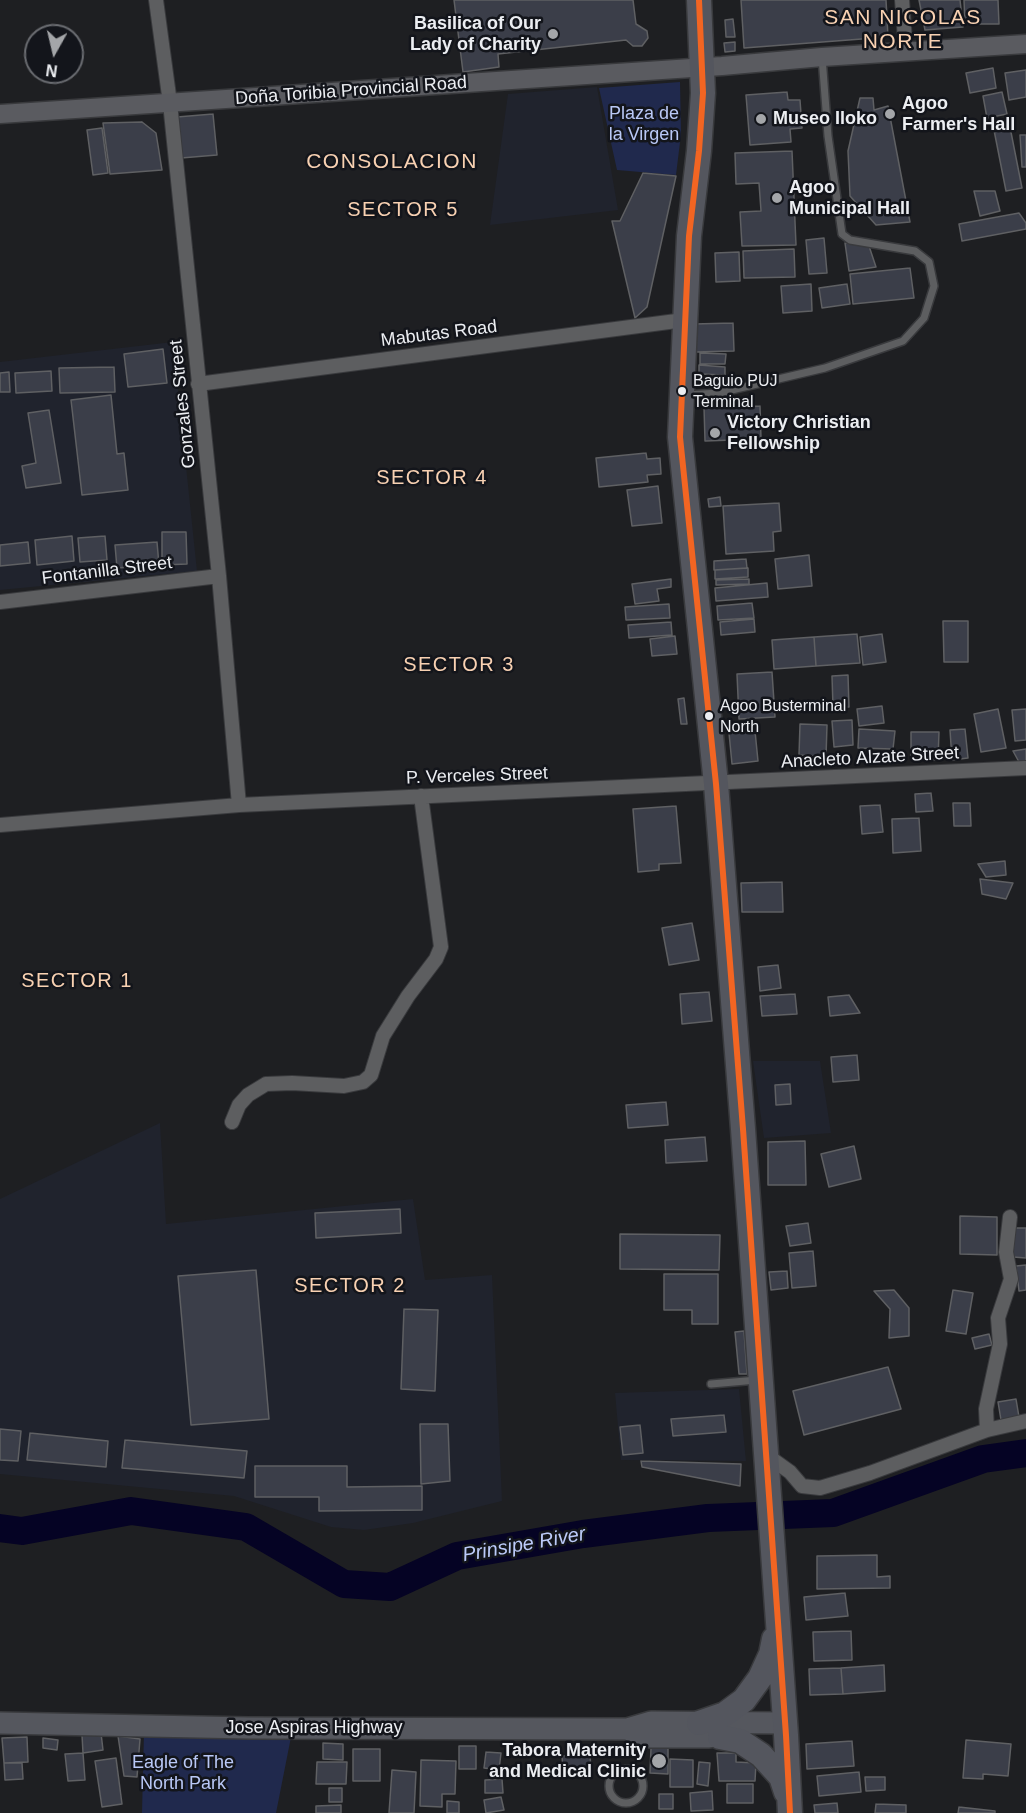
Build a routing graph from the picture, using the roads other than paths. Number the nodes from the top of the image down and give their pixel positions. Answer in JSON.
{"nodes":[{"id":1,"x":156,"y":0,"type":"edge"},
{"id":2,"x":699,"y":0,"type":"edge"},
{"id":3,"x":902,"y":0,"type":"edge"},
{"id":4,"x":1026,"y":44,"type":"edge"},
{"id":5,"x":906,"y":53,"type":"junction"},
{"id":6,"x":822,"y":57,"type":"junction"},
{"id":7,"x":703,"y":67,"type":"junction"},
{"id":8,"x":170,"y":103,"type":"junction"},
{"id":9,"x":0,"y":114,"type":"edge"},
{"id":10,"x":684,"y":320,"type":"junction"},
{"id":11,"x":198,"y":384,"type":"junction"},
{"id":12,"x":681,"y":395,"type":"junction"},
{"id":13,"x":219,"y":576,"type":"junction"},
{"id":14,"x":0,"y":602,"type":"edge"},
{"id":15,"x":1026,"y":768,"type":"edge"},
{"id":16,"x":716,"y":784,"type":"junction"},
{"id":17,"x":421,"y":796,"type":"junction"},
{"id":18,"x":239,"y":805,"type":"junction"},
{"id":19,"x":0,"y":825,"type":"edge"},
{"id":20,"x":232,"y":1122,"type":"dead end"},
{"id":21,"x":1010,"y":1217,"type":"dead end"},
{"id":22,"x":760,"y":1379,"type":"junction"},
{"id":23,"x":711,"y":1384,"type":"dead end"},
{"id":24,"x":1026,"y":1421,"type":"edge"},
{"id":25,"x":987,"y":1430,"type":"junction"},
{"id":26,"x":766,"y":1466,"type":"junction"},
{"id":27,"x":778,"y":1622,"type":"junction"},
{"id":28,"x":0,"y":1723,"type":"edge"},
{"id":29,"x":699,"y":1723,"type":"junction"},
{"id":30,"x":627,"y":1729,"type":"junction"},
{"id":31,"x":785,"y":1729,"type":"junction"},
{"id":32,"x":720,"y":1737,"type":"junction"},
{"id":33,"x":643,"y":1789,"type":"joint"},
{"id":34,"x":789,"y":1805,"type":"edge"}],
"edges":[{"from":1,"to":8,"type":"street","name":"Gonzales Street"},
{"from":2,"to":7,"type":"highway"},
{"from":3,"to":5,"type":"street"},
{"from":4,"to":5,"type":"street","name":"Doña Toribia Provincial Road"},
{"from":5,"to":6,"type":"street","name":"Doña Toribia Provincial Road"},
{"from":6,"to":7,"type":"street","name":"Doña Toribia Provincial Road"},
{"from":6,"to":12,"type":"lane"},
{"from":7,"to":8,"type":"street","name":"Doña Toribia Provincial Road"},
{"from":7,"to":10,"type":"highway"},
{"from":8,"to":9,"type":"street","name":"Doña Toribia Provincial Road"},
{"from":8,"to":11,"type":"street","name":"Gonzales Street"},
{"from":10,"to":11,"type":"street","name":"Mabutas Road"},
{"from":10,"to":12,"type":"highway"},
{"from":11,"to":13,"type":"street","name":"Gonzales Street"},
{"from":12,"to":16,"type":"highway"},
{"from":13,"to":14,"type":"street","name":"Fontanilla Street"},
{"from":13,"to":18,"type":"street","name":"Gonzales Street"},
{"from":15,"to":16,"type":"street","name":"Anacleto Alzate Street"},
{"from":16,"to":17,"type":"street","name":"P. Verceles Street"},
{"from":16,"to":22,"type":"highway"},
{"from":17,"to":18,"type":"street","name":"P. Verceles Street"},
{"from":17,"to":20,"type":"street"},
{"from":18,"to":19,"type":"street","name":"P. Verceles Street"},
{"from":21,"to":25,"type":"street"},
{"from":22,"to":23,"type":"lane"},
{"from":22,"to":26,"type":"highway"},
{"from":24,"to":25,"type":"street"},
{"from":25,"to":26,"type":"street"},
{"from":26,"to":27,"type":"highway"},
{"from":27,"to":29,"type":"highway"},
{"from":27,"to":31,"type":"highway"},
{"from":28,"to":30,"type":"main road","name":"Jose Aspiras Highway"},
{"from":29,"to":30,"type":"main road","name":"Jose Aspiras Highway"},
{"from":29,"to":31,"type":"main road","name":"Jose Aspiras Highway"},
{"from":30,"to":32,"type":"main road","name":"Jose Aspiras Highway"},
{"from":31,"to":32,"type":"main road","name":"Jose Aspiras Highway"},
{"from":31,"to":34,"type":"highway"},
{"from":32,"to":34,"type":"highway"},
{"from":33,"to":33,"type":"lane"}]}
